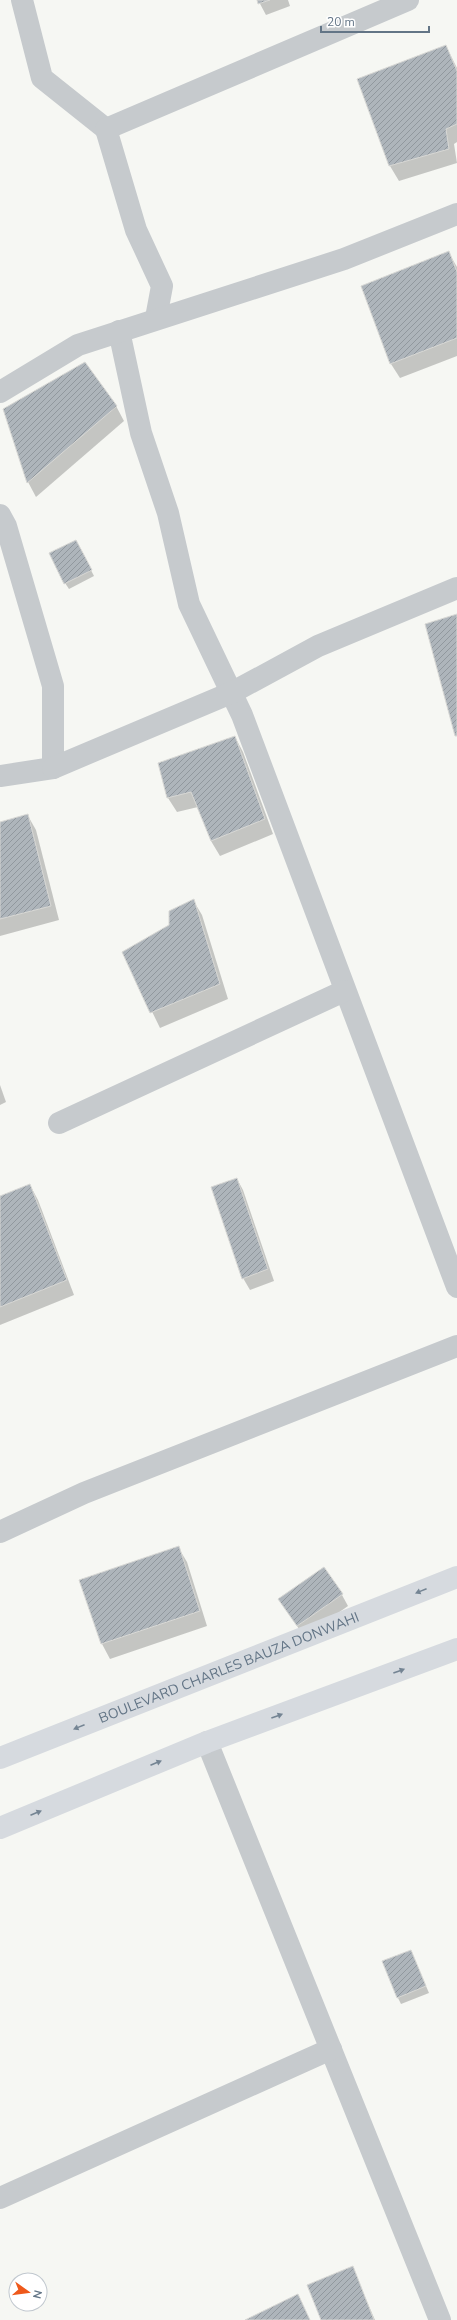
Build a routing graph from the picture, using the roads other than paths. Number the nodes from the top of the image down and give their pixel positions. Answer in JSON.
{"nodes":[{"id":1,"x":22,"y":0,"type":"edge"},
{"id":2,"x":408,"y":0,"type":"edge"},
{"id":3,"x":106,"y":129,"type":"junction"},
{"id":4,"x":457,"y":214,"type":"edge"},
{"id":5,"x":156,"y":318,"type":"junction"},
{"id":6,"x":119,"y":331,"type":"junction"},
{"id":7,"x":0,"y":392,"type":"edge"},
{"id":8,"x":0,"y":515,"type":"edge"},
{"id":9,"x":457,"y":588,"type":"edge"},
{"id":10,"x":232,"y":692,"type":"junction"},
{"id":11,"x":53,"y":768,"type":"junction"},
{"id":12,"x":0,"y":776,"type":"edge"},
{"id":13,"x":344,"y":991,"type":"junction"},
{"id":14,"x":59,"y":1123,"type":"dead end"},
{"id":15,"x":457,"y":1287,"type":"edge"},
{"id":16,"x":457,"y":1346,"type":"edge"},
{"id":17,"x":0,"y":1532,"type":"edge"},
{"id":18,"x":457,"y":1577,"type":"edge"},
{"id":19,"x":457,"y":1649,"type":"edge"},
{"id":20,"x":207,"y":1742,"type":"junction"},
{"id":21,"x":0,"y":1758,"type":"edge"},
{"id":22,"x":0,"y":1828,"type":"edge"},
{"id":23,"x":331,"y":2050,"type":"junction"},
{"id":24,"x":0,"y":2198,"type":"edge"},
{"id":25,"x":440,"y":2320,"type":"edge"}],
"edges":[{"from":1,"to":3,"type":"street"},
{"from":2,"to":3,"type":"street"},
{"from":3,"to":5,"type":"street"},
{"from":4,"to":5,"type":"street"},
{"from":5,"to":6,"type":"street"},
{"from":6,"to":7,"type":"street"},
{"from":6,"to":10,"type":"street"},
{"from":8,"to":11,"type":"street"},
{"from":9,"to":10,"type":"street"},
{"from":10,"to":11,"type":"street"},
{"from":10,"to":13,"type":"street"},
{"from":11,"to":12,"type":"street"},
{"from":13,"to":14,"type":"street"},
{"from":13,"to":15,"type":"street"},
{"from":16,"to":17,"type":"street"},
{"from":18,"to":21,"type":"main road","name":"BOULEVARD CHARLES BAUZA DONWAHI","one_way":true},
{"from":20,"to":19,"type":"main road","one_way":true},
{"from":22,"to":20,"type":"main road","one_way":true},
{"from":20,"to":23,"type":"street"},
{"from":23,"to":24,"type":"street"},
{"from":23,"to":25,"type":"street"}]}
